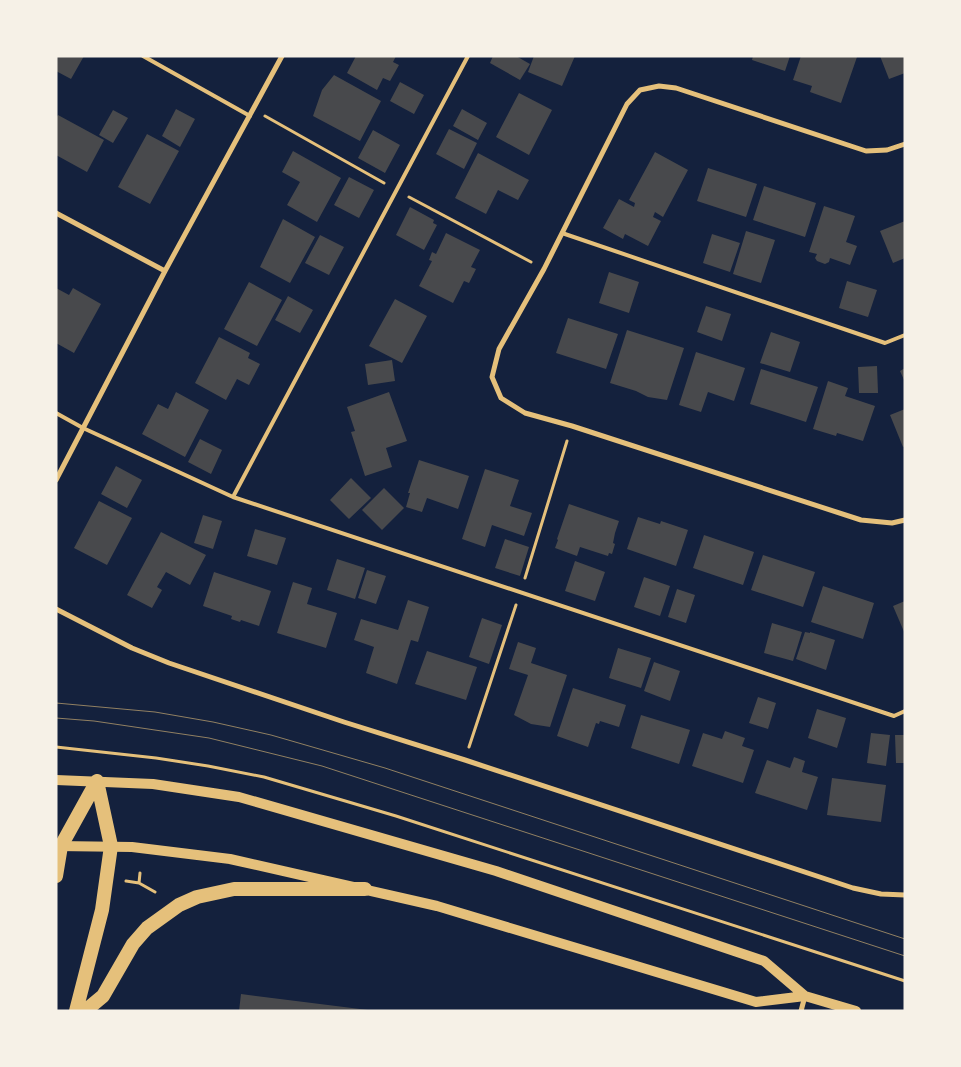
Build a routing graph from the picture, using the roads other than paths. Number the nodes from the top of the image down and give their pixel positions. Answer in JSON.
{"nodes":[{"id":1,"x":143,"y":56,"type":"edge"},
{"id":2,"x":282,"y":56,"type":"edge"},
{"id":3,"x":468,"y":56,"type":"edge"},
{"id":4,"x":250,"y":116,"type":"junction"},
{"id":5,"x":905,"y":144,"type":"edge"},
{"id":6,"x":56,"y":213,"type":"edge"},
{"id":7,"x":562,"y":233,"type":"junction"},
{"id":8,"x":166,"y":271,"type":"junction"},
{"id":9,"x":905,"y":335,"type":"edge"},
{"id":10,"x":56,"y":413,"type":"edge"},
{"id":11,"x":83,"y":428,"type":"junction"},
{"id":12,"x":56,"y":480,"type":"edge"},
{"id":13,"x":233,"y":497,"type":"junction"},
{"id":14,"x":905,"y":520,"type":"edge"},
{"id":15,"x":56,"y":609,"type":"edge"},
{"id":16,"x":905,"y":711,"type":"edge"},
{"id":17,"x":56,"y":780,"type":"edge"},
{"id":18,"x":97,"y":781,"type":"junction"},
{"id":19,"x":59,"y":846,"type":"edge"},
{"id":20,"x":111,"y":846,"type":"junction"},
{"id":21,"x":56,"y":876,"type":"edge"},
{"id":22,"x":365,"y":889,"type":"junction"},
{"id":23,"x":905,"y":895,"type":"edge"},
{"id":24,"x":805,"y":996,"type":"junction"},
{"id":25,"x":76,"y":1011,"type":"edge"},
{"id":26,"x":86,"y":1011,"type":"edge"},
{"id":27,"x":801,"y":1011,"type":"edge"},
{"id":28,"x":856,"y":1011,"type":"edge"}],
"edges":[{"from":1,"to":4,"type":"lane"},
{"from":2,"to":4,"type":"street"},
{"from":3,"to":13,"type":"lane"},
{"from":4,"to":8,"type":"street"},
{"from":5,"to":7,"type":"street"},
{"from":6,"to":8,"type":"street"},
{"from":7,"to":9,"type":"lane"},
{"from":7,"to":14,"type":"street"},
{"from":8,"to":11,"type":"street"},
{"from":10,"to":11,"type":"lane"},
{"from":11,"to":12,"type":"street"},
{"from":11,"to":13,"type":"lane"},
{"from":13,"to":16,"type":"lane"},
{"from":15,"to":23,"type":"street"},
{"from":17,"to":18,"type":"main road"},
{"from":18,"to":19,"type":"highway"},
{"from":18,"to":20,"type":"highway"},
{"from":18,"to":24,"type":"main road"},
{"from":19,"to":20,"type":"main road"},
{"from":19,"to":21,"type":"highway"},
{"from":20,"to":22,"type":"main road"},
{"from":20,"to":25,"type":"highway"},
{"from":22,"to":24,"type":"main road"},
{"from":22,"to":26,"type":"highway"},
{"from":24,"to":27,"type":"street"},
{"from":24,"to":28,"type":"main road"}]}
